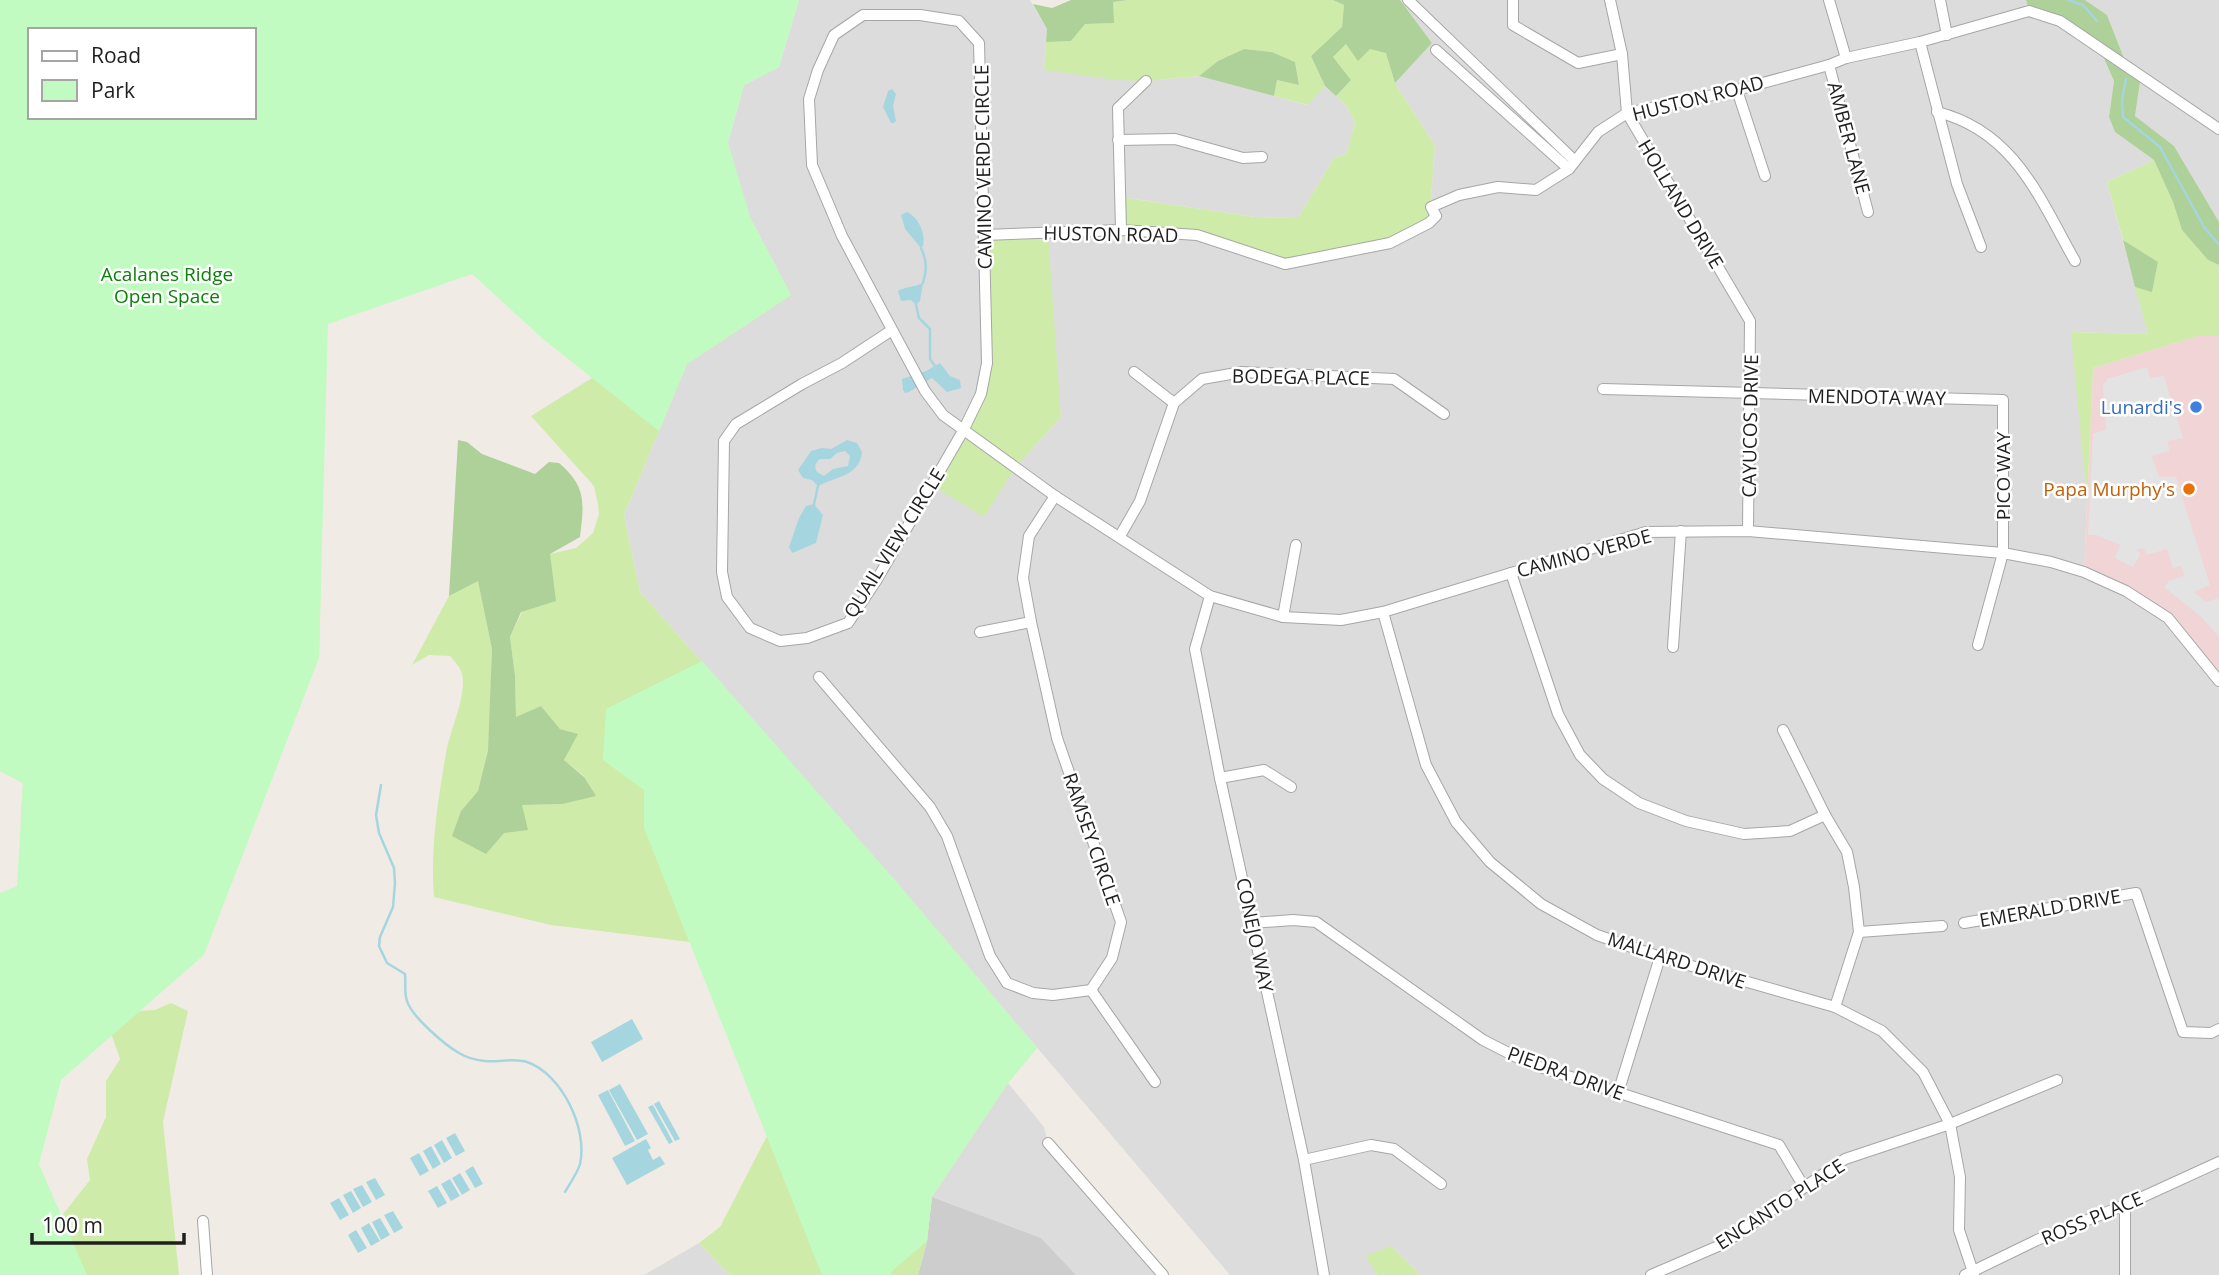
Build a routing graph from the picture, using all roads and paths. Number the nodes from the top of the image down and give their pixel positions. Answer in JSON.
{"nodes":[{"id":1,"x":1408,"y":0,"type":"edge"},
{"id":2,"x":1513,"y":0,"type":"edge"},
{"id":3,"x":1609,"y":0,"type":"edge"},
{"id":4,"x":1829,"y":0,"type":"edge"},
{"id":5,"x":1940,"y":0,"type":"edge"},
{"id":6,"x":2027,"y":5,"type":"edge"},
{"id":7,"x":1947,"y":35,"type":"junction"},
{"id":8,"x":1920,"y":42,"type":"junction"},
{"id":9,"x":1436,"y":50,"type":"dead end"},
{"id":10,"x":1622,"y":54,"type":"junction"},
{"id":11,"x":1846,"y":58,"type":"junction"},
{"id":12,"x":1829,"y":65,"type":"junction"},
{"id":13,"x":1146,"y":81,"type":"dead end"},
{"id":14,"x":1737,"y":90,"type":"junction"},
{"id":15,"x":1937,"y":112,"type":"junction"},
{"id":16,"x":1627,"y":113,"type":"junction"},
{"id":17,"x":2219,"y":129,"type":"edge"},
{"id":18,"x":1118,"y":140,"type":"junction"},
{"id":19,"x":1262,"y":156,"type":"dead end"},
{"id":20,"x":1572,"y":165,"type":"junction"},
{"id":21,"x":1765,"y":176,"type":"dead end"},
{"id":22,"x":1868,"y":212,"type":"dead end"},
{"id":23,"x":1121,"y":230,"type":"junction"},
{"id":24,"x":985,"y":235,"type":"junction"},
{"id":25,"x":1981,"y":247,"type":"dead end"},
{"id":26,"x":2074,"y":261,"type":"dead end"},
{"id":27,"x":1750,"y":321,"type":"joint"},
{"id":28,"x":892,"y":330,"type":"junction"},
{"id":29,"x":1134,"y":372,"type":"dead end"},
{"id":30,"x":1603,"y":390,"type":"dead end"},
{"id":31,"x":1750,"y":395,"type":"junction"},
{"id":32,"x":2003,"y":400,"type":"joint"},
{"id":33,"x":1174,"y":403,"type":"junction"},
{"id":34,"x":1444,"y":414,"type":"dead end"},
{"id":35,"x":963,"y":431,"type":"junction"},
{"id":36,"x":1055,"y":496,"type":"junction"},
{"id":37,"x":1681,"y":531,"type":"junction"},
{"id":38,"x":1748,"y":531,"type":"junction"},
{"id":39,"x":1120,"y":537,"type":"junction"},
{"id":40,"x":1296,"y":545,"type":"dead end"},
{"id":41,"x":2003,"y":553,"type":"junction"},
{"id":42,"x":1511,"y":573,"type":"junction"},
{"id":43,"x":1210,"y":596,"type":"junction"},
{"id":44,"x":1383,"y":612,"type":"junction"},
{"id":45,"x":1283,"y":617,"type":"junction"},
{"id":46,"x":1031,"y":622,"type":"junction"},
{"id":47,"x":980,"y":632,"type":"dead end"},
{"id":48,"x":1978,"y":645,"type":"dead end"},
{"id":49,"x":1673,"y":647,"type":"dead end"},
{"id":50,"x":818,"y":677,"type":"dead end"},
{"id":51,"x":2219,"y":681,"type":"edge"},
{"id":52,"x":1783,"y":730,"type":"dead end"},
{"id":53,"x":1220,"y":778,"type":"junction"},
{"id":54,"x":1291,"y":787,"type":"dead end"},
{"id":55,"x":1825,"y":815,"type":"junction"},
{"id":56,"x":1252,"y":923,"type":"junction"},
{"id":57,"x":1964,"y":923,"type":"dead end"},
{"id":58,"x":1942,"y":926,"type":"dead end"},
{"id":59,"x":1859,"y":932,"type":"junction"},
{"id":60,"x":1660,"y":957,"type":"junction"},
{"id":61,"x":1091,"y":990,"type":"junction"},
{"id":62,"x":1835,"y":1007,"type":"junction"},
{"id":63,"x":2219,"y":1029,"type":"edge"},
{"id":64,"x":2057,"y":1080,"type":"dead end"},
{"id":65,"x":1155,"y":1082,"type":"dead end"},
{"id":66,"x":1618,"y":1093,"type":"junction"},
{"id":67,"x":1950,"y":1124,"type":"junction"},
{"id":68,"x":1048,"y":1143,"type":"dead end"},
{"id":69,"x":1304,"y":1160,"type":"junction"},
{"id":70,"x":2219,"y":1162,"type":"edge"},
{"id":71,"x":1441,"y":1184,"type":"dead end"},
{"id":72,"x":1804,"y":1187,"type":"junction"},
{"id":73,"x":2125,"y":1205,"type":"junction"},
{"id":74,"x":203,"y":1221,"type":"dead end"},
{"id":75,"x":1971,"y":1274,"type":"edge"},
{"id":76,"x":206,"y":1275,"type":"edge"},
{"id":77,"x":1163,"y":1275,"type":"edge"},
{"id":78,"x":1324,"y":1275,"type":"edge"},
{"id":79,"x":1651,"y":1275,"type":"edge"},
{"id":80,"x":2126,"y":1275,"type":"edge"}],
"edges":[{"from":1,"to":20,"type":"street"},
{"from":2,"to":10,"type":"street"},
{"from":3,"to":10,"type":"street","name":"HOLLAND DRIVE"},
{"from":4,"to":11,"type":"street"},
{"from":5,"to":7,"type":"street"},
{"from":6,"to":7,"type":"street","name":"HUSTON ROAD"},
{"from":6,"to":17,"type":"street","name":"HUSTON ROAD"},
{"from":7,"to":8,"type":"street","name":"HUSTON ROAD"},
{"from":8,"to":11,"type":"street","name":"HUSTON ROAD"},
{"from":8,"to":15,"type":"street"},
{"from":9,"to":20,"type":"street"},
{"from":10,"to":16,"type":"street","name":"HOLLAND DRIVE"},
{"from":11,"to":12,"type":"street","name":"HUSTON ROAD"},
{"from":12,"to":14,"type":"street","name":"HUSTON ROAD"},
{"from":12,"to":22,"type":"street","name":"AMBER LANE"},
{"from":13,"to":18,"type":"street"},
{"from":14,"to":16,"type":"street","name":"HUSTON ROAD"},
{"from":14,"to":21,"type":"street"},
{"from":15,"to":25,"type":"street"},
{"from":15,"to":26,"type":"street"},
{"from":16,"to":20,"type":"street","name":"HUSTON ROAD"},
{"from":16,"to":27,"type":"street","name":"HOLLAND DRIVE"},
{"from":18,"to":19,"type":"street"},
{"from":18,"to":23,"type":"street"},
{"from":20,"to":23,"type":"street","name":"HUSTON ROAD"},
{"from":23,"to":24,"type":"street","name":"HUSTON ROAD"},
{"from":24,"to":28,"type":"street","name":"CAMINO VERDE CIRCLE"},
{"from":24,"to":35,"type":"street","name":"CAMINO VERDE CIRCLE"},
{"from":27,"to":31,"type":"street","name":"CAYUCOS DRIVE"},
{"from":28,"to":35,"type":"street","name":"CAMINO VERDE CIRCLE"},
{"from":28,"to":35,"type":"street","name":"QUAIL VIEW CIRCLE"},
{"from":29,"to":33,"type":"street"},
{"from":30,"to":31,"type":"street","name":"MENDOTA WAY"},
{"from":31,"to":32,"type":"street","name":"MENDOTA WAY"},
{"from":31,"to":38,"type":"street","name":"CAYUCOS DRIVE"},
{"from":32,"to":41,"type":"street","name":"PICO WAY"},
{"from":33,"to":34,"type":"street","name":"BODEGA PLACE"},
{"from":33,"to":39,"type":"street"},
{"from":35,"to":36,"type":"street","name":"CAMINO VERDE"},
{"from":36,"to":39,"type":"street","name":"CAMINO VERDE"},
{"from":36,"to":46,"type":"street","name":"RAMSEY CIRCLE"},
{"from":37,"to":38,"type":"street","name":"CAMINO VERDE"},
{"from":37,"to":42,"type":"street","name":"CAMINO VERDE"},
{"from":37,"to":49,"type":"street"},
{"from":38,"to":41,"type":"street","name":"CAMINO VERDE"},
{"from":39,"to":43,"type":"street","name":"CAMINO VERDE"},
{"from":40,"to":45,"type":"street"},
{"from":41,"to":48,"type":"street","name":"PICO WAY"},
{"from":41,"to":51,"type":"street","name":"CAMINO VERDE"},
{"from":42,"to":44,"type":"street","name":"CAMINO VERDE"},
{"from":42,"to":55,"type":"street"},
{"from":43,"to":45,"type":"street","name":"CAMINO VERDE"},
{"from":43,"to":53,"type":"street","name":"CONEJO WAY"},
{"from":44,"to":45,"type":"street","name":"CAMINO VERDE"},
{"from":44,"to":60,"type":"street","name":"MALLARD DRIVE"},
{"from":46,"to":47,"type":"street"},
{"from":46,"to":61,"type":"street","name":"RAMSEY CIRCLE"},
{"from":50,"to":61,"type":"street"},
{"from":52,"to":55,"type":"street"},
{"from":53,"to":54,"type":"street"},
{"from":53,"to":56,"type":"street","name":"CONEJO WAY"},
{"from":55,"to":59,"type":"street"},
{"from":56,"to":66,"type":"street","name":"PIEDRA DRIVE"},
{"from":56,"to":69,"type":"street","name":"CONEJO WAY"},
{"from":57,"to":63,"type":"street","name":"EMERALD DRIVE"},
{"from":58,"to":59,"type":"street"},
{"from":59,"to":62,"type":"street"},
{"from":60,"to":62,"type":"street","name":"MALLARD DRIVE"},
{"from":60,"to":66,"type":"street"},
{"from":61,"to":65,"type":"street"},
{"from":62,"to":67,"type":"street","name":"MALLARD DRIVE"},
{"from":64,"to":67,"type":"street","name":"ENCANTO PLACE"},
{"from":66,"to":72,"type":"street","name":"PIEDRA DRIVE"},
{"from":67,"to":72,"type":"street","name":"ENCANTO PLACE"},
{"from":67,"to":75,"type":"street","name":"MALLARD DRIVE"},
{"from":68,"to":77,"type":"street"},
{"from":69,"to":71,"type":"street"},
{"from":69,"to":78,"type":"street","name":"CONEJO WAY"},
{"from":70,"to":73,"type":"street","name":"ROSS PLACE"},
{"from":72,"to":79,"type":"street","name":"ENCANTO PLACE"},
{"from":73,"to":75,"type":"street","name":"ROSS PLACE"},
{"from":73,"to":80,"type":"street"},
{"from":74,"to":76,"type":"street"}]}
